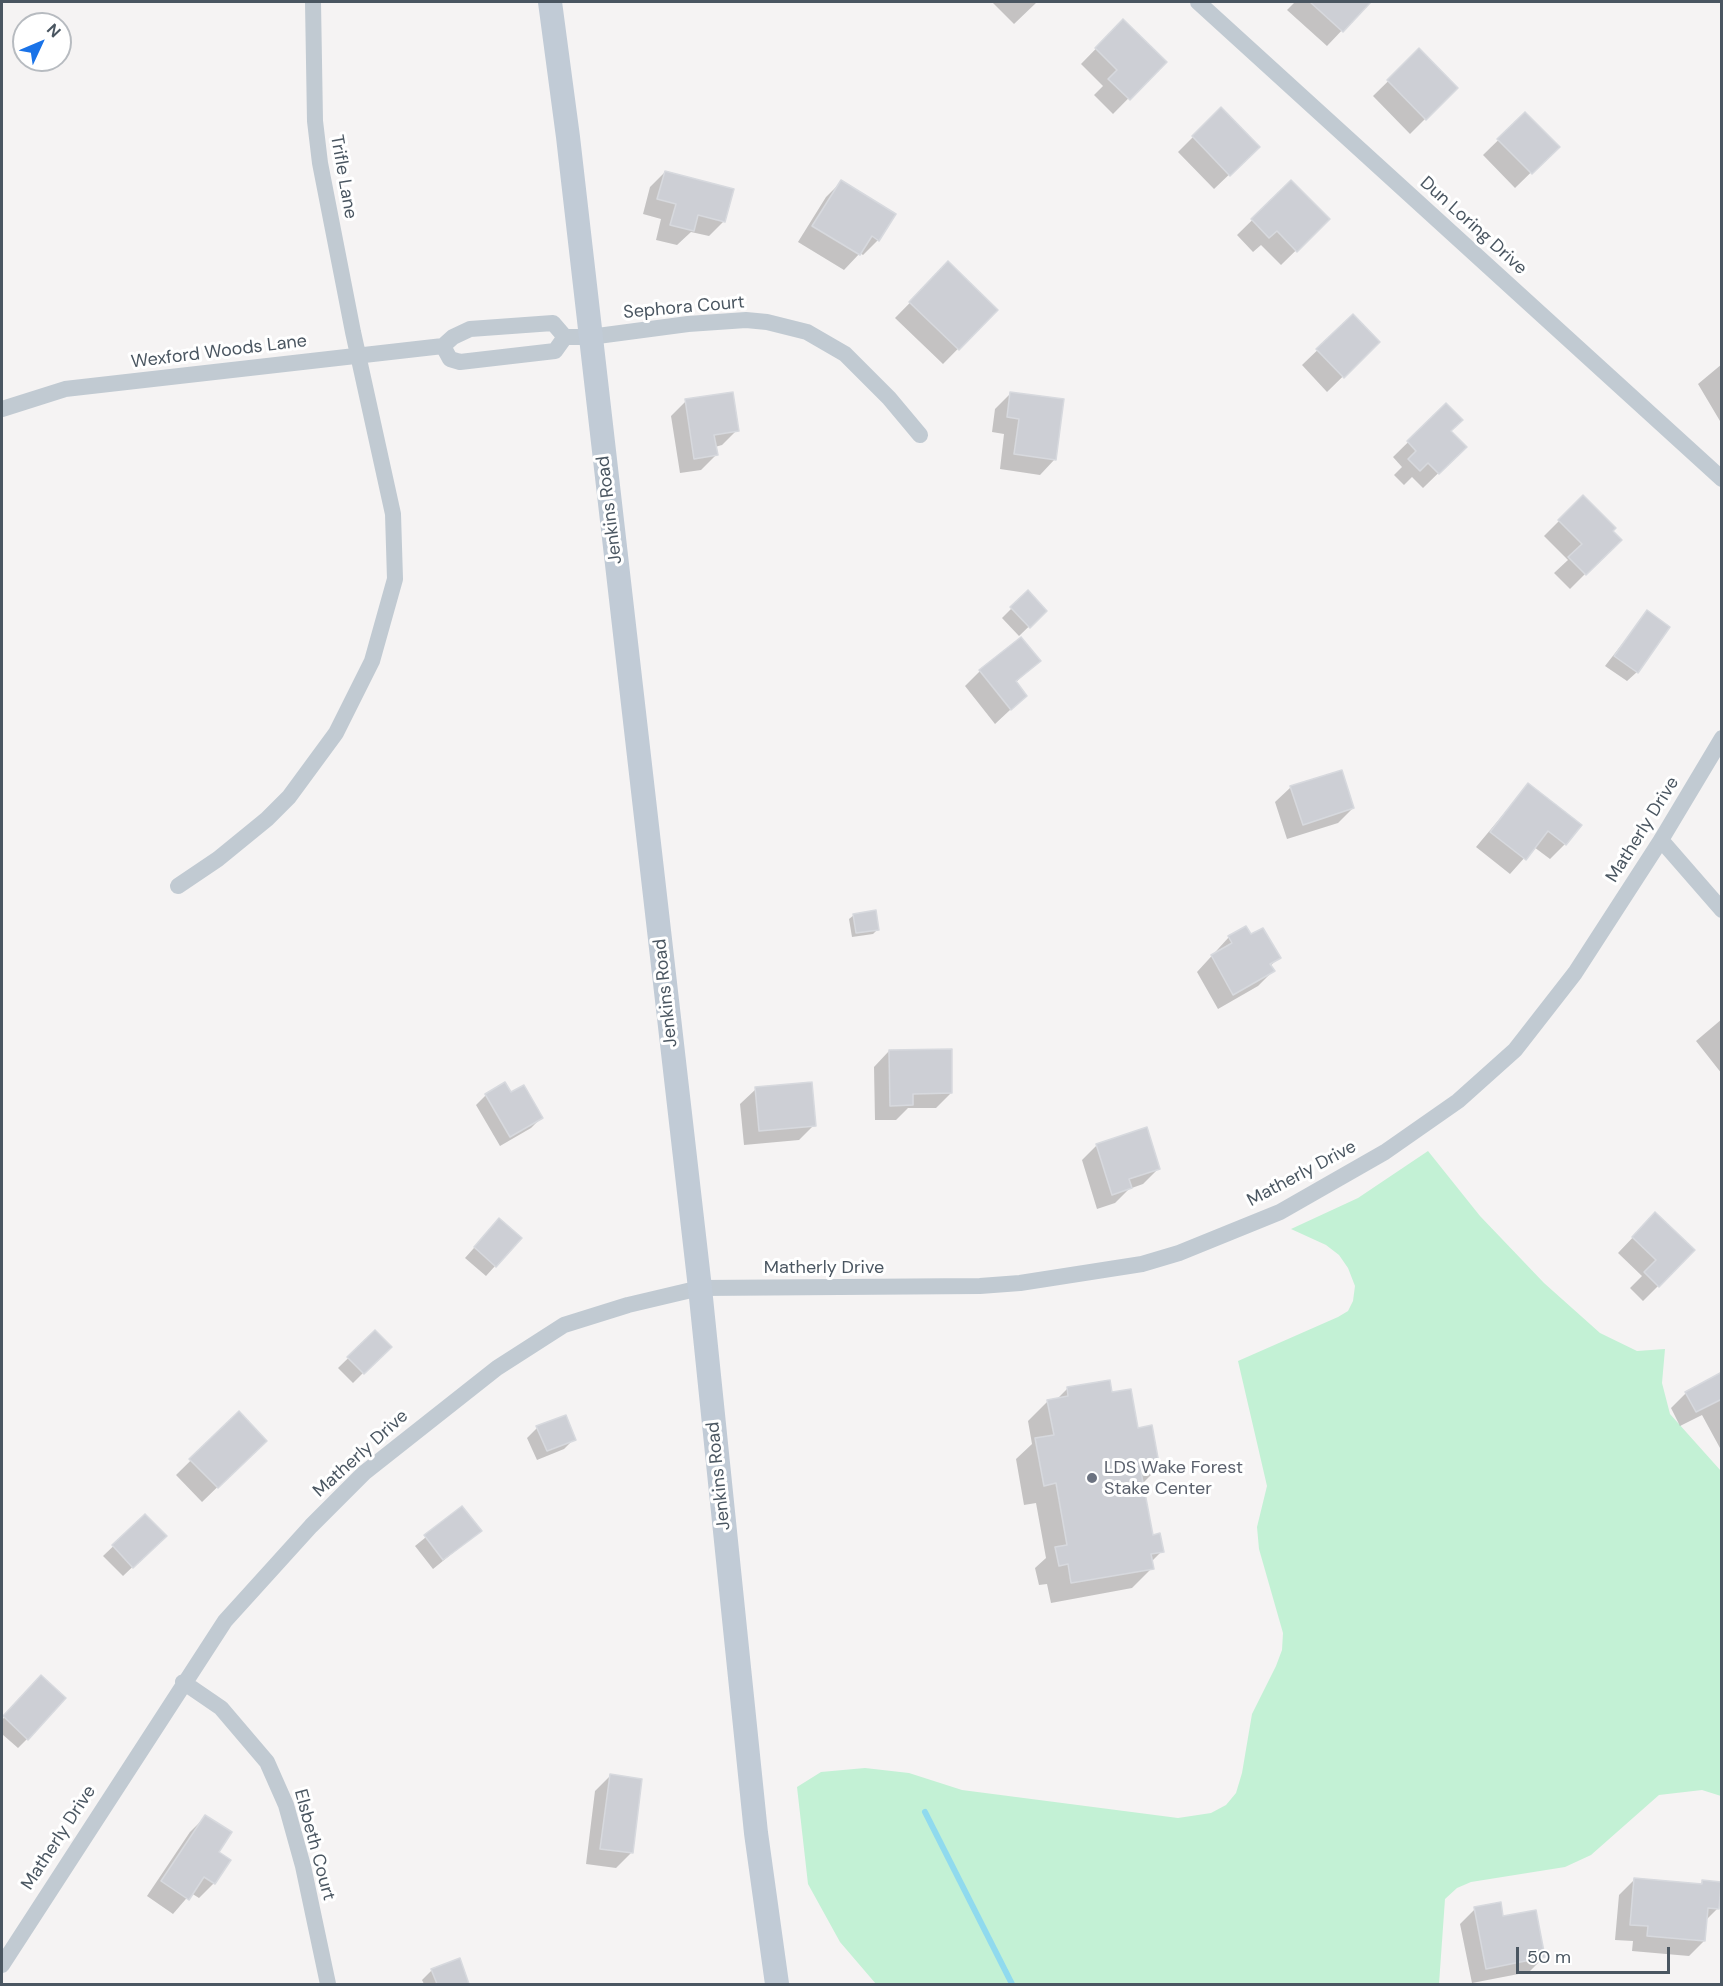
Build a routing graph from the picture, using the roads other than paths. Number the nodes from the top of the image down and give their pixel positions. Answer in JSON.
{"nodes":[{"id":1,"x":313,"y":2,"type":"edge"},
{"id":2,"x":550,"y":2,"type":"edge"},
{"id":3,"x":1198,"y":2,"type":"edge"},
{"id":4,"x":565,"y":337,"type":"junction"},
{"id":5,"x":590,"y":337,"type":"junction"},
{"id":6,"x":443,"y":346,"type":"junction"},
{"id":7,"x":360,"y":356,"type":"junction"},
{"id":8,"x":2,"y":409,"type":"edge"},
{"id":9,"x":920,"y":435,"type":"dead end"},
{"id":10,"x":1722,"y":479,"type":"edge"},
{"id":11,"x":1722,"y":738,"type":"edge"},
{"id":12,"x":1661,"y":840,"type":"junction"},
{"id":13,"x":178,"y":886,"type":"dead end"},
{"id":14,"x":1722,"y":910,"type":"edge"},
{"id":15,"x":700,"y":1288,"type":"junction"},
{"id":16,"x":183,"y":1682,"type":"junction"},
{"id":17,"x":2,"y":1965,"type":"edge"},
{"id":18,"x":328,"y":1984,"type":"edge"},
{"id":19,"x":777,"y":1984,"type":"edge"}],
"edges":[{"from":1,"to":7,"type":"street","name":"Trifle Lane"},
{"from":2,"to":5,"type":"street","name":"Jenkins Road"},
{"from":3,"to":10,"type":"street","name":"Dun Loring Drive"},
{"from":4,"to":5,"type":"street","name":"Wexford Woods Lane"},
{"from":4,"to":6,"type":"street","name":"Wexford Woods Lane"},
{"from":4,"to":6,"type":"street"},
{"from":5,"to":9,"type":"street","name":"Sephora Court"},
{"from":5,"to":15,"type":"street","name":"Jenkins Road"},
{"from":6,"to":7,"type":"street","name":"Wexford Woods Lane"},
{"from":7,"to":8,"type":"street","name":"Wexford Woods Lane"},
{"from":7,"to":13,"type":"street","name":"Trifle Lane"},
{"from":11,"to":12,"type":"street","name":"Matherly Drive"},
{"from":12,"to":14,"type":"street"},
{"from":12,"to":15,"type":"street","name":"Matherly Drive"},
{"from":15,"to":16,"type":"street","name":"Matherly Drive"},
{"from":15,"to":19,"type":"street","name":"Jenkins Road"},
{"from":16,"to":17,"type":"street","name":"Matherly Drive"},
{"from":16,"to":18,"type":"street","name":"Elsbeth Court"}]}
